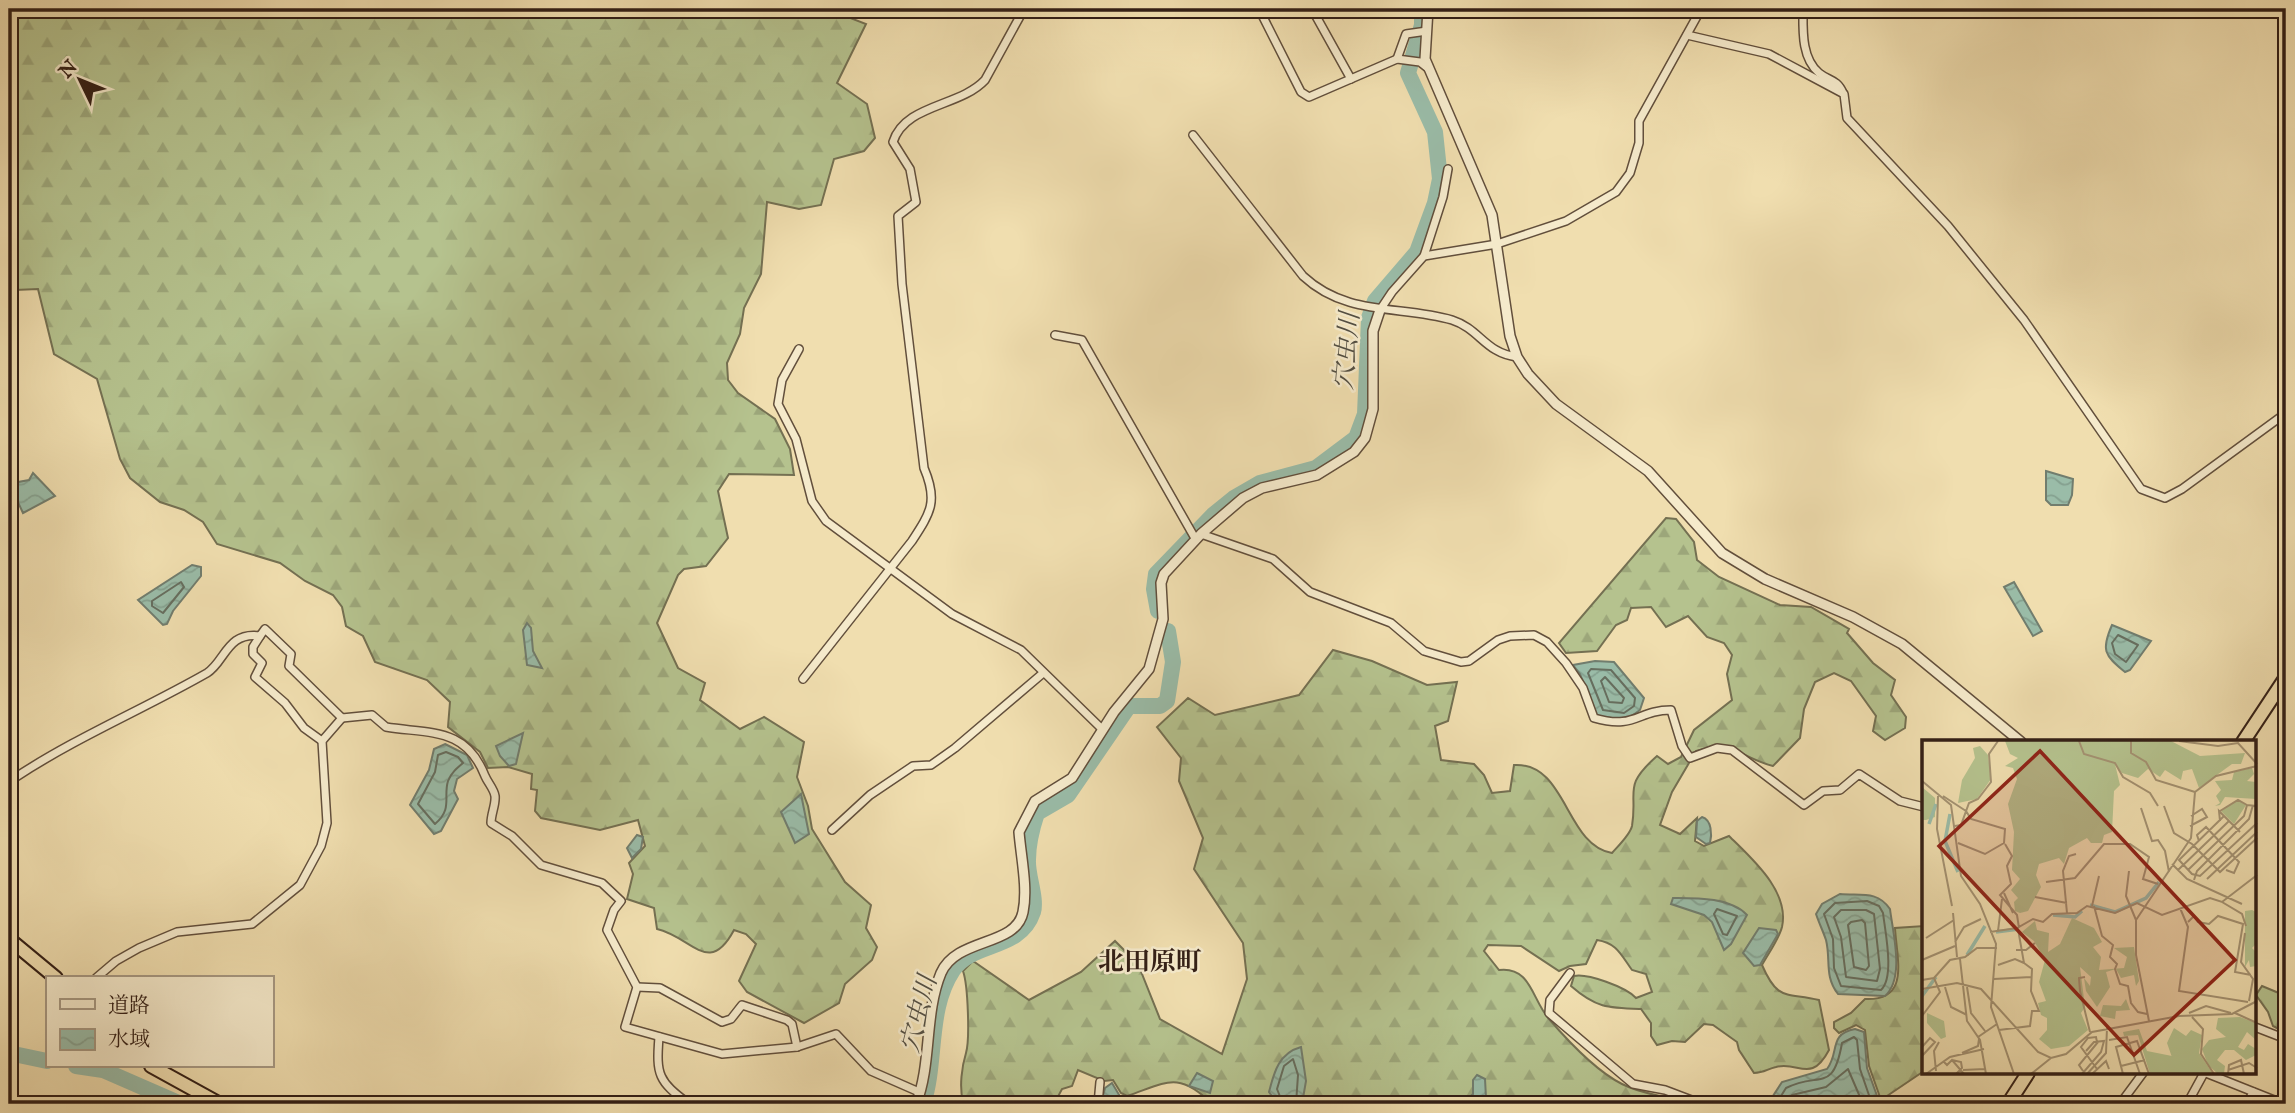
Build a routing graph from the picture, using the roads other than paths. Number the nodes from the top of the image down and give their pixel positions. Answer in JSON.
{"nodes":[{"id":1,"x":1024,"y":9,"type":"edge"},
{"id":2,"x":1259,"y":9,"type":"edge"},
{"id":3,"x":1312,"y":9,"type":"edge"},
{"id":4,"x":1428,"y":9,"type":"edge"},
{"id":5,"x":1701,"y":9,"type":"edge"},
{"id":6,"x":1803,"y":9,"type":"edge"},
{"id":7,"x":1427,"y":31,"type":"junction"},
{"id":8,"x":1687,"y":35,"type":"junction"},
{"id":9,"x":1397,"y":59,"type":"junction"},
{"id":10,"x":1429,"y":69,"type":"junction"},
{"id":11,"x":1351,"y":79,"type":"junction"},
{"id":12,"x":1844,"y":94,"type":"junction"},
{"id":13,"x":1194,"y":135,"type":"dead end"},
{"id":14,"x":1448,"y":169,"type":"dead end"},
{"id":15,"x":1497,"y":244,"type":"junction"},
{"id":16,"x":1424,"y":256,"type":"junction"},
{"id":17,"x":1380,"y":310,"type":"junction"},
{"id":18,"x":1055,"y":335,"type":"dead end"},
{"id":19,"x":799,"y":349,"type":"dead end"},
{"id":20,"x":1517,"y":357,"type":"junction"},
{"id":21,"x":2286,"y":413,"type":"edge"},
{"id":22,"x":1198,"y":537,"type":"junction"},
{"id":23,"x":891,"y":566,"type":"junction"},
{"id":24,"x":260,"y":636,"type":"junction"},
{"id":25,"x":1042,"y":674,"type":"junction"},
{"id":26,"x":2286,"y":677,"type":"edge"},
{"id":27,"x":803,"y":679,"type":"dead end"},
{"id":28,"x":342,"y":718,"type":"junction"},
{"id":29,"x":1102,"y":729,"type":"junction"},
{"id":30,"x":2019,"y":740,"type":"edge"},
{"id":31,"x":2244,"y":740,"type":"edge"},
{"id":32,"x":322,"y":741,"type":"junction"},
{"id":33,"x":9,"y":776,"type":"edge"},
{"id":34,"x":1922,"y":806,"type":"edge"},
{"id":35,"x":832,"y":830,"type":"dead end"},
{"id":36,"x":9,"y":939,"type":"edge"},
{"id":37,"x":1570,"y":974,"type":"dead end"},
{"id":38,"x":54,"y":976,"type":"edge"},
{"id":39,"x":98,"y":976,"type":"edge"},
{"id":40,"x":637,"y":987,"type":"junction"},
{"id":41,"x":2256,"y":1027,"type":"edge"},
{"id":42,"x":659,"y":1037,"type":"junction"},
{"id":43,"x":2286,"y":1039,"type":"edge"},
{"id":44,"x":797,"y":1048,"type":"junction"},
{"id":45,"x":155,"y":1068,"type":"edge"},
{"id":46,"x":2027,"y":1074,"type":"edge"},
{"id":47,"x":2142,"y":1074,"type":"edge"},
{"id":48,"x":2204,"y":1074,"type":"edge"},
{"id":49,"x":2208,"y":1074,"type":"edge"},
{"id":50,"x":1100,"y":1082,"type":"dead end"},
{"id":51,"x":2253,"y":1092,"type":"junction"},
{"id":52,"x":917,"y":1099,"type":"edge"},
{"id":53,"x":929,"y":1103,"type":"edge"},
{"id":54,"x":220,"y":1104,"type":"edge"},
{"id":55,"x":689,"y":1104,"type":"edge"},
{"id":56,"x":940,"y":1104,"type":"edge"},
{"id":57,"x":1098,"y":1104,"type":"edge"},
{"id":58,"x":1702,"y":1104,"type":"edge"},
{"id":59,"x":2008,"y":1104,"type":"edge"},
{"id":60,"x":2120,"y":1104,"type":"edge"},
{"id":61,"x":2187,"y":1104,"type":"edge"},
{"id":62,"x":2247,"y":1104,"type":"edge"},
{"id":63,"x":2284,"y":1104,"type":"edge"}],
"edges":[{"from":1,"to":23,"type":"street"},
{"from":2,"to":11,"type":"street"},
{"from":3,"to":11,"type":"street"},
{"from":4,"to":7,"type":"street"},
{"from":5,"to":8,"type":"street"},
{"from":6,"to":12,"type":"street"},
{"from":7,"to":9,"type":"street"},
{"from":7,"to":10,"type":"street"},
{"from":8,"to":12,"type":"street"},
{"from":8,"to":15,"type":"street"},
{"from":9,"to":10,"type":"street"},
{"from":9,"to":11,"type":"street"},
{"from":10,"to":15,"type":"street"},
{"from":12,"to":21,"type":"street"},
{"from":13,"to":17,"type":"street"},
{"from":14,"to":16,"type":"street"},
{"from":15,"to":16,"type":"street"},
{"from":15,"to":20,"type":"street"},
{"from":16,"to":17,"type":"street"},
{"from":17,"to":20,"type":"street"},
{"from":17,"to":22,"type":"street"},
{"from":18,"to":22,"type":"street"},
{"from":19,"to":23,"type":"street"},
{"from":20,"to":30,"type":"street"},
{"from":22,"to":29,"type":"street"},
{"from":22,"to":34,"type":"street"},
{"from":23,"to":25,"type":"street"},
{"from":23,"to":27,"type":"street"},
{"from":24,"to":28,"type":"street"},
{"from":24,"to":32,"type":"street"},
{"from":24,"to":33,"type":"street"},
{"from":25,"to":29,"type":"street"},
{"from":25,"to":35,"type":"street"},
{"from":26,"to":31,"type":"highway"},
{"from":28,"to":32,"type":"street"},
{"from":28,"to":40,"type":"street"},
{"from":29,"to":52,"type":"street"},
{"from":32,"to":39,"type":"street"},
{"from":36,"to":38,"type":"highway"},
{"from":37,"to":58,"type":"street"},
{"from":40,"to":42,"type":"street"},
{"from":40,"to":44,"type":"street"},
{"from":41,"to":43,"type":"street"},
{"from":42,"to":44,"type":"street"},
{"from":42,"to":55,"type":"street"},
{"from":44,"to":52,"type":"street"},
{"from":45,"to":54,"type":"highway"},
{"from":46,"to":59,"type":"highway"},
{"from":47,"to":60,"type":"street"},
{"from":48,"to":61,"type":"street"},
{"from":49,"to":51,"type":"street"},
{"from":50,"to":57,"type":"street"},
{"from":51,"to":62,"type":"street"},
{"from":51,"to":63,"type":"street"},
{"from":52,"to":53,"type":"street"},
{"from":53,"to":56,"type":"street"}]}
